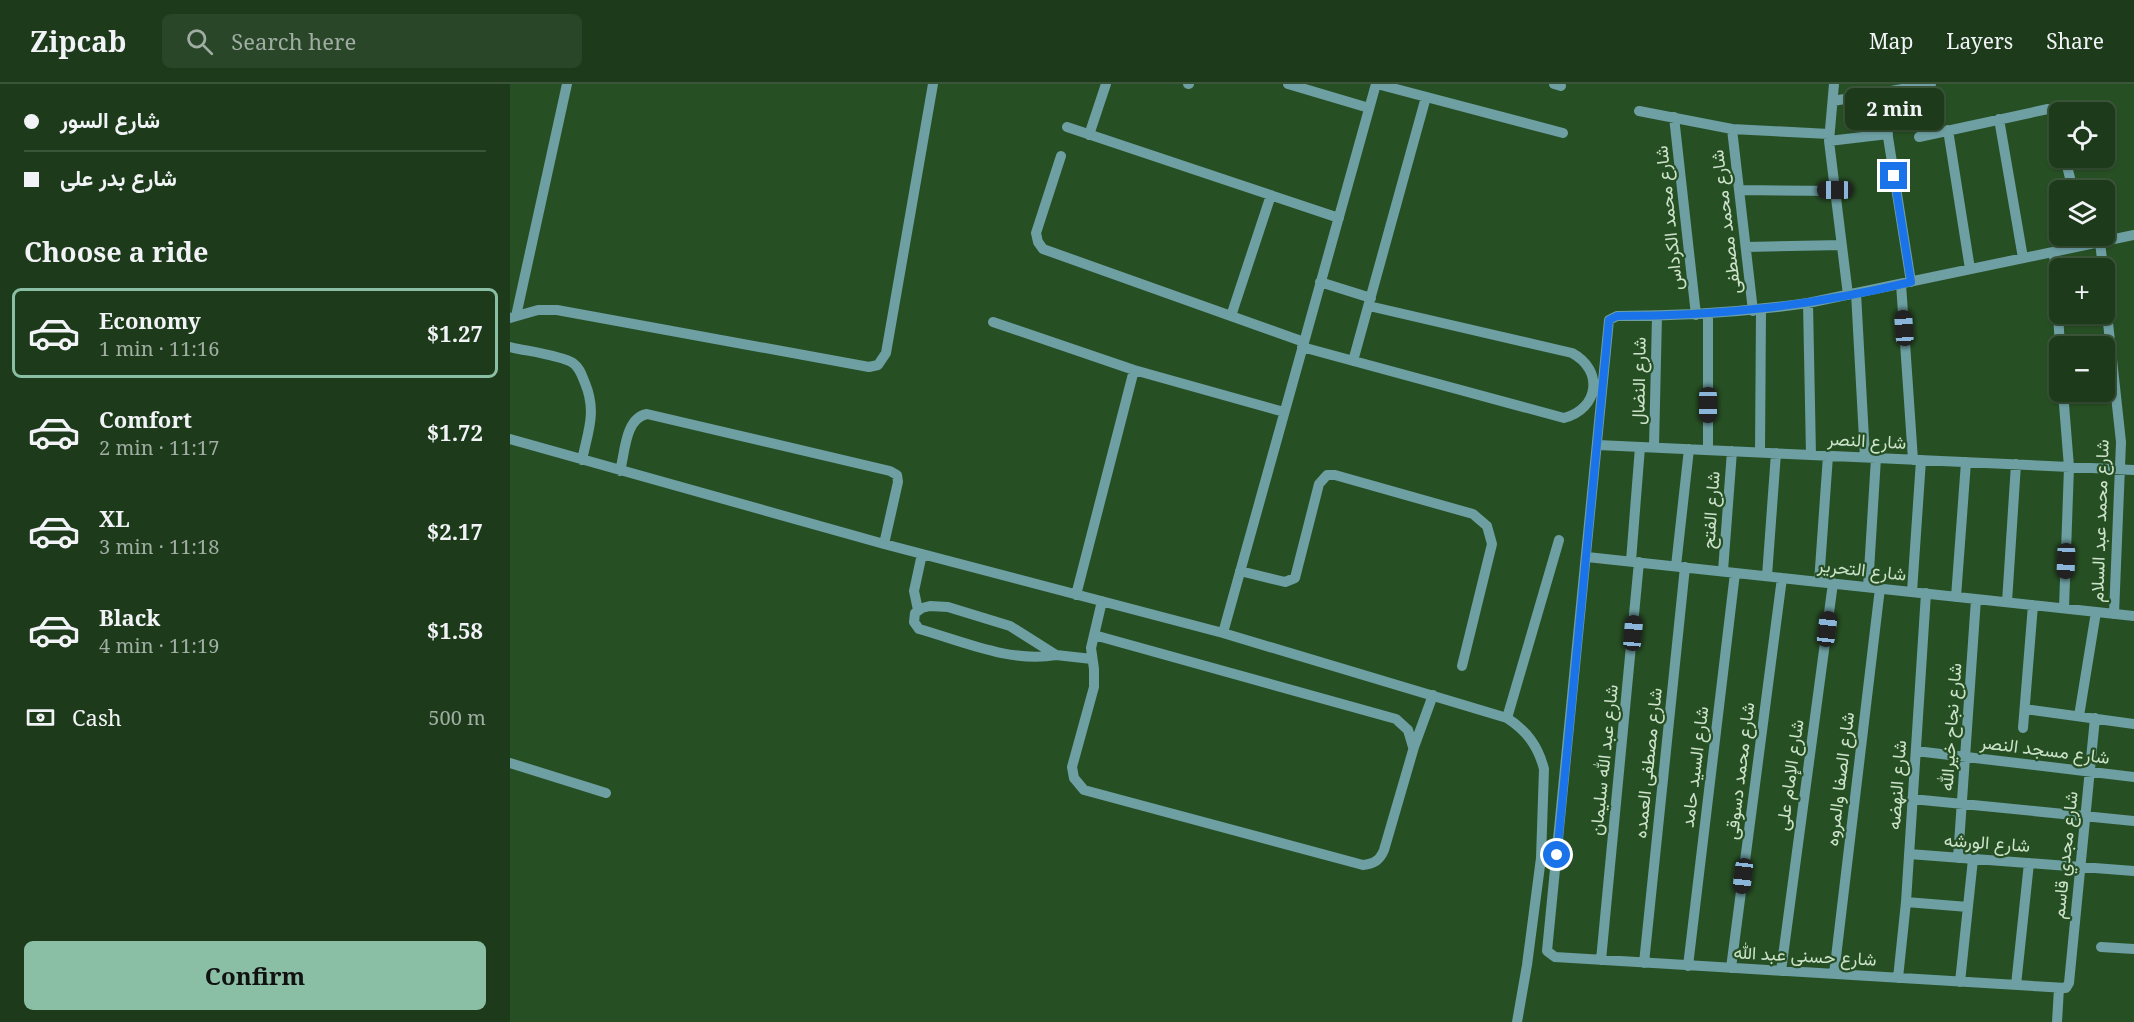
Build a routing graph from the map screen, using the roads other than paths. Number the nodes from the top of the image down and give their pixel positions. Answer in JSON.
{"nodes":[{"id":1,"x":567,"y":84,"type":"edge"},
{"id":2,"x":933,"y":84,"type":"edge"},
{"id":3,"x":1106,"y":84,"type":"edge"},
{"id":4,"x":1288,"y":84,"type":"edge"},
{"id":5,"x":1376,"y":84,"type":"edge"},
{"id":6,"x":1834,"y":84,"type":"edge"},
{"id":7,"x":1930,"y":84,"type":"edge"},
{"id":8,"x":1881,"y":93,"type":"junction"},
{"id":9,"x":1426,"y":97,"type":"junction"},
{"id":10,"x":1833,"y":101,"type":"junction"},
{"id":11,"x":1369,"y":108,"type":"junction"},
{"id":12,"x":2049,"y":109,"type":"edge"},
{"id":13,"x":1639,"y":111,"type":"dead end"},
{"id":14,"x":1674,"y":117,"type":"junction"},
{"id":15,"x":1999,"y":119,"type":"junction"},
{"id":16,"x":1067,"y":127,"type":"dead end"},
{"id":17,"x":1732,"y":129,"type":"junction"},
{"id":18,"x":1948,"y":130,"type":"junction"},
{"id":19,"x":1563,"y":133,"type":"dead end"},
{"id":20,"x":1888,"y":134,"type":"junction"},
{"id":21,"x":1089,"y":135,"type":"junction"},
{"id":22,"x":1919,"y":137,"type":"dead end"},
{"id":23,"x":1829,"y":138,"type":"junction"},
{"id":24,"x":1061,"y":156,"type":"dead end"},
{"id":25,"x":1740,"y":190,"type":"junction"},
{"id":26,"x":1835,"y":190,"type":"junction"},
{"id":27,"x":1270,"y":195,"type":"junction"},
{"id":28,"x":1339,"y":218,"type":"junction"},
{"id":29,"x":2134,"y":235,"type":"edge"},
{"id":30,"x":2115,"y":239,"type":"edge"},
{"id":31,"x":1842,"y":245,"type":"junction"},
{"id":32,"x":2069,"y":246,"type":"edge"},
{"id":33,"x":1746,"y":247,"type":"junction"},
{"id":34,"x":2054,"y":252,"type":"junction"},
{"id":35,"x":2023,"y":258,"type":"junction"},
{"id":36,"x":1970,"y":270,"type":"junction"},
{"id":37,"x":1320,"y":282,"type":"junction"},
{"id":38,"x":1906,"y":283,"type":"junction"},
{"id":39,"x":1852,"y":294,"type":"junction"},
{"id":40,"x":1370,"y":302,"type":"junction"},
{"id":41,"x":1808,"y":303,"type":"junction"},
{"id":42,"x":1757,"y":310,"type":"junction"},
{"id":43,"x":1708,"y":314,"type":"junction"},
{"id":44,"x":1657,"y":315,"type":"junction"},
{"id":45,"x":1696,"y":315,"type":"junction"},
{"id":46,"x":1231,"y":316,"type":"junction"},
{"id":47,"x":513,"y":317,"type":"edge"},
{"id":48,"x":993,"y":322,"type":"dead end"},
{"id":49,"x":2108,"y":324,"type":"edge"},
{"id":50,"x":2059,"y":336,"type":"edge"},
{"id":51,"x":1303,"y":344,"type":"junction"},
{"id":52,"x":510,"y":347,"type":"edge"},
{"id":53,"x":1353,"y":361,"type":"junction"},
{"id":54,"x":1134,"y":370,"type":"junction"},
{"id":55,"x":2064,"y":402,"type":"edge"},
{"id":56,"x":1284,"y":412,"type":"junction"},
{"id":57,"x":510,"y":439,"type":"edge"},
{"id":58,"x":1598,"y":444,"type":"junction"},
{"id":59,"x":1640,"y":447,"type":"junction"},
{"id":60,"x":1654,"y":447,"type":"junction"},
{"id":61,"x":1689,"y":449,"type":"junction"},
{"id":62,"x":1708,"y":450,"type":"junction"},
{"id":63,"x":1732,"y":451,"type":"junction"},
{"id":64,"x":1760,"y":452,"type":"junction"},
{"id":65,"x":1776,"y":453,"type":"junction"},
{"id":66,"x":1811,"y":455,"type":"junction"},
{"id":67,"x":1828,"y":456,"type":"junction"},
{"id":68,"x":1870,"y":458,"type":"junction"},
{"id":69,"x":582,"y":460,"type":"junction"},
{"id":70,"x":1917,"y":460,"type":"junction"},
{"id":71,"x":1966,"y":462,"type":"junction"},
{"id":72,"x":2016,"y":464,"type":"junction"},
{"id":73,"x":2069,"y":467,"type":"junction"},
{"id":74,"x":2121,"y":470,"type":"junction"},
{"id":75,"x":2134,"y":470,"type":"edge"},
{"id":76,"x":620,"y":471,"type":"junction"},
{"id":77,"x":1559,"y":540,"type":"dead end"},
{"id":78,"x":884,"y":544,"type":"junction"},
{"id":79,"x":922,"y":554,"type":"junction"},
{"id":80,"x":1587,"y":556,"type":"junction"},
{"id":81,"x":1635,"y":562,"type":"junction"},
{"id":82,"x":1680,"y":567,"type":"junction"},
{"id":83,"x":1240,"y":571,"type":"junction"},
{"id":84,"x":1723,"y":571,"type":"junction"},
{"id":85,"x":1735,"y":573,"type":"junction"},
{"id":86,"x":1767,"y":576,"type":"junction"},
{"id":87,"x":1782,"y":578,"type":"junction"},
{"id":88,"x":1819,"y":582,"type":"junction"},
{"id":89,"x":1833,"y":583,"type":"junction"},
{"id":90,"x":1868,"y":587,"type":"junction"},
{"id":91,"x":1880,"y":588,"type":"junction"},
{"id":92,"x":1912,"y":592,"type":"junction"},
{"id":93,"x":1926,"y":593,"type":"junction"},
{"id":94,"x":1076,"y":595,"type":"junction"},
{"id":95,"x":1956,"y":597,"type":"junction"},
{"id":96,"x":1976,"y":599,"type":"junction"},
{"id":97,"x":1102,"y":602,"type":"junction"},
{"id":98,"x":2007,"y":602,"type":"junction"},
{"id":99,"x":2033,"y":605,"type":"junction"},
{"id":100,"x":2064,"y":608,"type":"junction"},
{"id":101,"x":918,"y":610,"type":"junction"},
{"id":102,"x":2096,"y":612,"type":"junction"},
{"id":103,"x":2114,"y":614,"type":"junction"},
{"id":104,"x":2134,"y":616,"type":"edge"},
{"id":105,"x":1223,"y":633,"type":"junction"},
{"id":106,"x":1094,"y":635,"type":"junction"},
{"id":107,"x":1056,"y":655,"type":"junction"},
{"id":108,"x":1092,"y":659,"type":"junction"},
{"id":109,"x":1462,"y":666,"type":"dead end"},
{"id":110,"x":1433,"y":695,"type":"junction"},
{"id":111,"x":2025,"y":709,"type":"junction"},
{"id":112,"x":2079,"y":716,"type":"junction"},
{"id":113,"x":1507,"y":718,"type":"junction"},
{"id":114,"x":2095,"y":718,"type":"junction"},
{"id":115,"x":2134,"y":723,"type":"edge"},
{"id":116,"x":2023,"y":728,"type":"dead end"},
{"id":117,"x":1414,"y":747,"type":"junction"},
{"id":118,"x":1916,"y":751,"type":"junction"},
{"id":119,"x":1965,"y":757,"type":"junction"},
{"id":120,"x":510,"y":763,"type":"edge"},
{"id":121,"x":2090,"y":772,"type":"junction"},
{"id":122,"x":2134,"y":777,"type":"edge"},
{"id":123,"x":606,"y":793,"type":"dead end"},
{"id":124,"x":1912,"y":799,"type":"junction"},
{"id":125,"x":1962,"y":804,"type":"junction"},
{"id":126,"x":2085,"y":816,"type":"junction"},
{"id":127,"x":2134,"y":821,"type":"edge"},
{"id":128,"x":1909,"y":854,"type":"junction"},
{"id":129,"x":1958,"y":858,"type":"junction"},
{"id":130,"x":1972,"y":859,"type":"junction"},
{"id":131,"x":2029,"y":863,"type":"junction"},
{"id":132,"x":2080,"y":867,"type":"junction"},
{"id":133,"x":2134,"y":871,"type":"edge"},
{"id":134,"x":1906,"y":902,"type":"junction"},
{"id":135,"x":1968,"y":907,"type":"junction"},
{"id":136,"x":2101,"y":947,"type":"dead end"},
{"id":137,"x":2134,"y":949,"type":"edge"},
{"id":138,"x":1601,"y":960,"type":"junction"},
{"id":139,"x":1644,"y":963,"type":"junction"},
{"id":140,"x":1688,"y":966,"type":"junction"},
{"id":141,"x":1731,"y":968,"type":"junction"},
{"id":142,"x":1781,"y":971,"type":"junction"},
{"id":143,"x":1834,"y":974,"type":"junction"},
{"id":144,"x":1898,"y":978,"type":"junction"},
{"id":145,"x":1960,"y":982,"type":"junction"},
{"id":146,"x":2016,"y":985,"type":"junction"},
{"id":147,"x":2059,"y":988,"type":"junction"},
{"id":148,"x":1517,"y":1022,"type":"edge"},
{"id":149,"x":2057,"y":1022,"type":"edge"}],
"edges":[{"from":1,"to":47,"type":"street"},
{"from":2,"to":47,"type":"street"},
{"from":3,"to":21,"type":"street"},
{"from":4,"to":11,"type":"street"},
{"from":5,"to":9,"type":"street"},
{"from":5,"to":11,"type":"street"},
{"from":6,"to":10,"type":"street"},
{"from":7,"to":8,"type":"street"},
{"from":8,"to":10,"type":"street"},
{"from":8,"to":20,"type":"street"},
{"from":9,"to":19,"type":"street"},
{"from":9,"to":40,"type":"street"},
{"from":10,"to":23,"type":"street"},
{"from":11,"to":28,"type":"street"},
{"from":12,"to":15,"type":"street"},
{"from":13,"to":14,"type":"street"},
{"from":14,"to":17,"type":"street"},
{"from":14,"to":45,"type":"street","name":"شارع محمد الكرداس"},
{"from":15,"to":18,"type":"street"},
{"from":15,"to":35,"type":"street"},
{"from":16,"to":21,"type":"street"},
{"from":17,"to":23,"type":"street"},
{"from":17,"to":25,"type":"street","name":"شارع محمد مصطفى"},
{"from":18,"to":22,"type":"street"},
{"from":18,"to":36,"type":"street"},
{"from":20,"to":23,"type":"street"},
{"from":20,"to":38,"type":"street"},
{"from":21,"to":27,"type":"street"},
{"from":23,"to":26,"type":"street"},
{"from":24,"to":46,"type":"street"},
{"from":25,"to":26,"type":"street"},
{"from":25,"to":33,"type":"street","name":"شارع محمد مصطفى"},
{"from":26,"to":31,"type":"street"},
{"from":27,"to":28,"type":"street"},
{"from":27,"to":46,"type":"street"},
{"from":28,"to":37,"type":"street"},
{"from":29,"to":30,"type":"street"},
{"from":31,"to":33,"type":"street"},
{"from":31,"to":39,"type":"street"},
{"from":32,"to":34,"type":"street"},
{"from":33,"to":42,"type":"street","name":"شارع محمد مصطفى"},
{"from":34,"to":35,"type":"street"},
{"from":34,"to":50,"type":"street"},
{"from":35,"to":36,"type":"street"},
{"from":36,"to":38,"type":"street"},
{"from":37,"to":40,"type":"street"},
{"from":37,"to":51,"type":"street"},
{"from":38,"to":39,"type":"street"},
{"from":38,"to":70,"type":"street"},
{"from":39,"to":41,"type":"street"},
{"from":39,"to":68,"type":"street"},
{"from":40,"to":53,"type":"street"},
{"from":40,"to":53,"type":"street"},
{"from":41,"to":42,"type":"street"},
{"from":41,"to":66,"type":"street"},
{"from":42,"to":43,"type":"street"},
{"from":42,"to":64,"type":"street","name":"شارع محمد مصطفى"},
{"from":43,"to":45,"type":"street"},
{"from":43,"to":62,"type":"street"},
{"from":44,"to":45,"type":"street"},
{"from":44,"to":58,"type":"street"},
{"from":44,"to":60,"type":"street","name":"شارع النضال"},
{"from":46,"to":51,"type":"street"},
{"from":48,"to":54,"type":"street"},
{"from":49,"to":74,"type":"street","name":"شارع محمد عبد السلام"},
{"from":51,"to":53,"type":"street"},
{"from":51,"to":56,"type":"street"},
{"from":52,"to":69,"type":"street"},
{"from":54,"to":56,"type":"street"},
{"from":54,"to":94,"type":"street"},
{"from":55,"to":73,"type":"street"},
{"from":56,"to":83,"type":"street"},
{"from":57,"to":69,"type":"street"},
{"from":58,"to":59,"type":"street","name":"شارع النصر"},
{"from":58,"to":80,"type":"street"},
{"from":59,"to":60,"type":"street","name":"شارع النصر"},
{"from":59,"to":81,"type":"street","name":"شارع عبد الله سليمان"},
{"from":60,"to":61,"type":"street","name":"شارع النصر"},
{"from":61,"to":62,"type":"street","name":"شارع النصر"},
{"from":61,"to":82,"type":"street","name":"شارع مصطفى العمده"},
{"from":62,"to":63,"type":"street","name":"شارع النصر"},
{"from":63,"to":64,"type":"street","name":"شارع النصر"},
{"from":63,"to":84,"type":"street","name":"شارع الفتح"},
{"from":64,"to":65,"type":"street","name":"شارع النصر"},
{"from":65,"to":66,"type":"street","name":"شارع النصر"},
{"from":65,"to":86,"type":"street"},
{"from":66,"to":67,"type":"street","name":"شارع النصر"},
{"from":67,"to":68,"type":"street","name":"شارع النصر"},
{"from":67,"to":88,"type":"street"},
{"from":68,"to":70,"type":"street","name":"شارع النصر"},
{"from":68,"to":90,"type":"street"},
{"from":69,"to":76,"type":"street"},
{"from":70,"to":71,"type":"street","name":"شارع النصر"},
{"from":70,"to":92,"type":"street"},
{"from":71,"to":72,"type":"street","name":"شارع النصر"},
{"from":71,"to":95,"type":"street"},
{"from":72,"to":73,"type":"street","name":"شارع النصر"},
{"from":72,"to":98,"type":"street"},
{"from":73,"to":74,"type":"street","name":"شارع النصر"},
{"from":73,"to":100,"type":"street"},
{"from":74,"to":75,"type":"street","name":"شارع النصر"},
{"from":74,"to":103,"type":"street","name":"شارع محمد عبد السلام"},
{"from":76,"to":78,"type":"street"},
{"from":76,"to":78,"type":"street"},
{"from":77,"to":113,"type":"street"},
{"from":78,"to":79,"type":"street"},
{"from":79,"to":94,"type":"street"},
{"from":79,"to":101,"type":"street"},
{"from":80,"to":81,"type":"street","name":"شارع التحرير"},
{"from":80,"to":138,"type":"street","name":"شارع حسنى عبد الله"},
{"from":81,"to":82,"type":"street","name":"شارع التحرير"},
{"from":81,"to":138,"type":"street","name":"شارع عبد الله سليمان"},
{"from":82,"to":84,"type":"street","name":"شارع التحرير"},
{"from":82,"to":139,"type":"street","name":"شارع مصطفى العمده"},
{"from":83,"to":105,"type":"street"},
{"from":83,"to":109,"type":"street"},
{"from":84,"to":85,"type":"street","name":"شارع التحرير"},
{"from":85,"to":86,"type":"street","name":"شارع التحرير"},
{"from":85,"to":140,"type":"street","name":"شارع السيد حامد"},
{"from":86,"to":87,"type":"street","name":"شارع التحرير"},
{"from":87,"to":88,"type":"street","name":"شارع التحرير"},
{"from":87,"to":141,"type":"street","name":"شارع محمد دسوقى"},
{"from":88,"to":89,"type":"street","name":"شارع التحرير"},
{"from":89,"to":90,"type":"street","name":"شارع التحرير"},
{"from":89,"to":142,"type":"street","name":"شارع الإمام على"},
{"from":90,"to":91,"type":"street","name":"شارع التحرير"},
{"from":91,"to":92,"type":"street","name":"شارع التحرير"},
{"from":91,"to":143,"type":"street","name":"شارع الصفا والمروه"},
{"from":92,"to":93,"type":"street","name":"شارع التحرير"},
{"from":93,"to":95,"type":"street","name":"شارع التحرير"},
{"from":93,"to":118,"type":"street","name":"شارع النهضه"},
{"from":94,"to":97,"type":"street"},
{"from":95,"to":96,"type":"street","name":"شارع التحرير"},
{"from":96,"to":98,"type":"street","name":"شارع التحرير"},
{"from":96,"to":119,"type":"street","name":"شارع نجاح خيرالله"},
{"from":97,"to":105,"type":"street"},
{"from":97,"to":106,"type":"street"},
{"from":98,"to":99,"type":"street","name":"شارع التحرير"},
{"from":99,"to":100,"type":"street","name":"شارع التحرير"},
{"from":99,"to":111,"type":"street"},
{"from":100,"to":102,"type":"street","name":"شارع التحرير"},
{"from":101,"to":107,"type":"street"},
{"from":101,"to":107,"type":"street"},
{"from":102,"to":103,"type":"street","name":"شارع التحرير"},
{"from":102,"to":112,"type":"street"},
{"from":103,"to":104,"type":"street","name":"شارع التحرير"},
{"from":105,"to":110,"type":"street"},
{"from":106,"to":108,"type":"street"},
{"from":106,"to":117,"type":"street"},
{"from":107,"to":108,"type":"street"},
{"from":108,"to":117,"type":"street"},
{"from":110,"to":113,"type":"street"},
{"from":110,"to":117,"type":"street"},
{"from":111,"to":112,"type":"street"},
{"from":111,"to":116,"type":"street"},
{"from":112,"to":114,"type":"street"},
{"from":113,"to":148,"type":"street"},
{"from":114,"to":115,"type":"street"},
{"from":114,"to":121,"type":"street","name":"شارع مجدي قاسم"},
{"from":118,"to":119,"type":"street","name":"شارع مسجد النصر"},
{"from":118,"to":124,"type":"street","name":"شارع النهضه"},
{"from":119,"to":121,"type":"street","name":"شارع مسجد النصر"},
{"from":119,"to":125,"type":"street","name":"شارع نجاح خيرالله"},
{"from":120,"to":123,"type":"street"},
{"from":121,"to":122,"type":"street","name":"شارع مسجد النصر"},
{"from":121,"to":126,"type":"street","name":"شارع مجدي قاسم"},
{"from":124,"to":125,"type":"street"},
{"from":124,"to":128,"type":"street","name":"شارع النهضه"},
{"from":125,"to":126,"type":"street"},
{"from":125,"to":129,"type":"street","name":"شارع نجاح خيرالله"},
{"from":126,"to":127,"type":"street"},
{"from":126,"to":132,"type":"street","name":"شارع مجدي قاسم"},
{"from":128,"to":129,"type":"street","name":"شارع الورشه"},
{"from":128,"to":134,"type":"street","name":"شارع النهضه"},
{"from":129,"to":130,"type":"street","name":"شارع الورشه"},
{"from":130,"to":131,"type":"street","name":"شارع الورشه"},
{"from":130,"to":135,"type":"street"},
{"from":131,"to":132,"type":"street","name":"شارع الورشه"},
{"from":131,"to":146,"type":"street"},
{"from":132,"to":133,"type":"street","name":"شارع الورشه"},
{"from":132,"to":147,"type":"street","name":"شارع مجدي قاسم"},
{"from":134,"to":135,"type":"street"},
{"from":134,"to":144,"type":"street","name":"شارع النهضه"},
{"from":135,"to":145,"type":"street"},
{"from":136,"to":137,"type":"street"},
{"from":138,"to":139,"type":"street","name":"شارع حسنى عبد الله"},
{"from":139,"to":140,"type":"street","name":"شارع حسنى عبد الله"},
{"from":140,"to":141,"type":"street","name":"شارع حسنى عبد الله"},
{"from":141,"to":142,"type":"street","name":"شارع حسنى عبد الله"},
{"from":142,"to":143,"type":"street","name":"شارع حسنى عبد الله"},
{"from":143,"to":144,"type":"street","name":"شارع حسنى عبد الله"},
{"from":144,"to":145,"type":"street","name":"شارع حسنى عبد الله"},
{"from":145,"to":146,"type":"street","name":"شارع حسنى عبد الله"},
{"from":146,"to":147,"type":"street","name":"شارع حسنى عبد الله"},
{"from":147,"to":149,"type":"street"}]}
